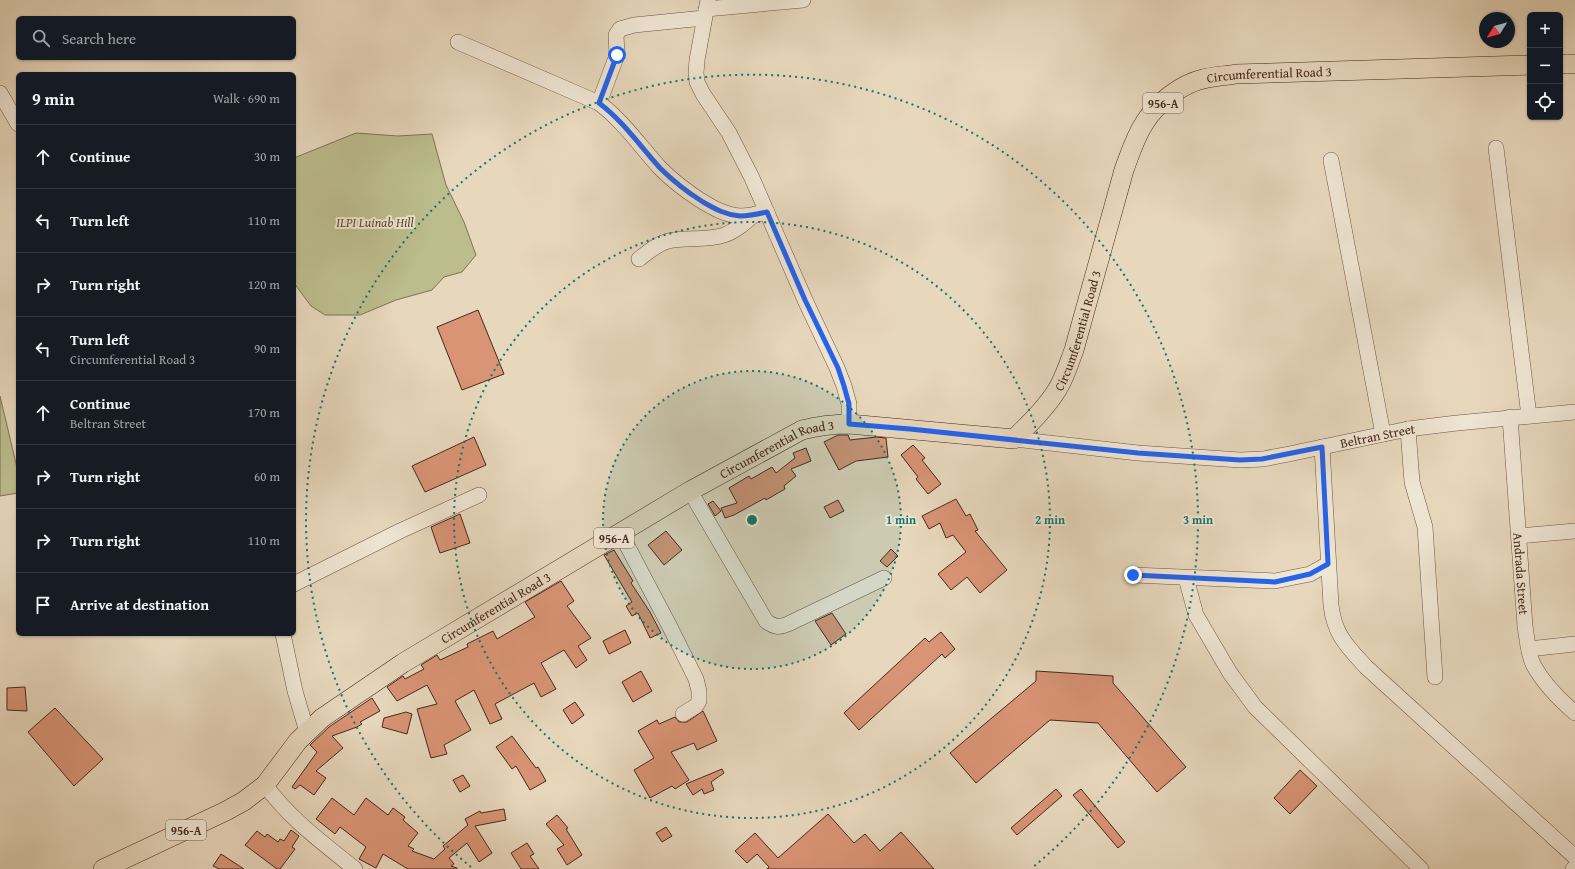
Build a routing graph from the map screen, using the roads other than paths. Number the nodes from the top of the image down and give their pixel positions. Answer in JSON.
{"nodes":[{"id":1,"x":803,"y":0,"type":"edge"},
{"id":2,"x":706,"y":9,"type":"edge"},
{"id":3,"x":458,"y":42,"type":"dead end"},
{"id":4,"x":1563,"y":64,"type":"edge"},
{"id":5,"x":1575,"y":64,"type":"edge"},
{"id":6,"x":1527,"y":65,"type":"edge"},
{"id":7,"x":0,"y":93,"type":"edge"},
{"id":8,"x":599,"y":103,"type":"junction"},
{"id":9,"x":16,"y":121,"type":"edge"},
{"id":10,"x":1496,"y":148,"type":"dead end"},
{"id":11,"x":1331,"y":160,"type":"dead end"},
{"id":12,"x":761,"y":213,"type":"junction"},
{"id":13,"x":639,"y":259,"type":"dead end"},
{"id":14,"x":1575,"y":412,"type":"edge"},
{"id":15,"x":1528,"y":416,"type":"junction"},
{"id":16,"x":1510,"y":417,"type":"junction"},
{"id":17,"x":849,"y":424,"type":"junction"},
{"id":18,"x":1408,"y":430,"type":"junction"},
{"id":19,"x":1383,"y":434,"type":"junction"},
{"id":20,"x":1014,"y":440,"type":"junction"},
{"id":21,"x":1322,"y":447,"type":"junction"},
{"id":22,"x":690,"y":491,"type":"junction"},
{"id":23,"x":479,"y":495,"type":"dead end"},
{"id":24,"x":1575,"y":531,"type":"edge"},
{"id":25,"x":621,"y":534,"type":"junction"},
{"id":26,"x":1518,"y":536,"type":"junction"},
{"id":27,"x":1328,"y":564,"type":"junction"},
{"id":28,"x":1133,"y":575,"type":"dead end"},
{"id":29,"x":884,"y":578,"type":"dead end"},
{"id":30,"x":1186,"y":578,"type":"junction"},
{"id":31,"x":296,"y":583,"type":"edge"},
{"id":32,"x":283,"y":636,"type":"edge"},
{"id":33,"x":1575,"y":644,"type":"edge"},
{"id":34,"x":1529,"y":650,"type":"junction"},
{"id":35,"x":1435,"y":677,"type":"dead end"},
{"id":36,"x":1575,"y":713,"type":"edge"},
{"id":37,"x":683,"y":714,"type":"dead end"},
{"id":38,"x":307,"y":732,"type":"junction"},
{"id":39,"x":265,"y":785,"type":"junction"},
{"id":40,"x":1575,"y":857,"type":"edge"},
{"id":41,"x":103,"y":869,"type":"edge"},
{"id":42,"x":355,"y":869,"type":"edge"},
{"id":43,"x":1421,"y":869,"type":"edge"}],
"edges":[{"from":1,"to":2,"type":"street"},
{"from":2,"to":8,"type":"street"},
{"from":2,"to":12,"type":"street"},
{"from":3,"to":8,"type":"street"},
{"from":4,"to":5,"type":"main road"},
{"from":6,"to":20,"type":"main road","name":"Circumferential Road 3","number":"956-A"},
{"from":7,"to":9,"type":"street"},
{"from":8,"to":12,"type":"street"},
{"from":10,"to":15,"type":"street"},
{"from":11,"to":19,"type":"street"},
{"from":12,"to":13,"type":"street"},
{"from":12,"to":17,"type":"street"},
{"from":14,"to":15,"type":"street","name":"Beltran Street"},
{"from":15,"to":16,"type":"street","name":"Beltran Street"},
{"from":16,"to":18,"type":"street","name":"Beltran Street"},
{"from":16,"to":26,"type":"street","name":"Andrada Street"},
{"from":17,"to":20,"type":"main road","name":"Circumferential Road 3","number":"956-A"},
{"from":17,"to":22,"type":"main road","name":"Circumferential Road 3","number":"956-A"},
{"from":18,"to":19,"type":"street","name":"Beltran Street"},
{"from":18,"to":35,"type":"street"},
{"from":19,"to":21,"type":"street","name":"Beltran Street"},
{"from":20,"to":21,"type":"street","name":"Beltran Street"},
{"from":21,"to":27,"type":"street"},
{"from":22,"to":25,"type":"main road","name":"Circumferential Road 3","number":"956-A"},
{"from":22,"to":29,"type":"street"},
{"from":23,"to":31,"type":"street"},
{"from":24,"to":26,"type":"street"},
{"from":25,"to":37,"type":"street"},
{"from":25,"to":38,"type":"main road","name":"Circumferential Road 3","number":"956-A"},
{"from":26,"to":34,"type":"street","name":"Andrada Street"},
{"from":27,"to":30,"type":"street"},
{"from":27,"to":40,"type":"street"},
{"from":28,"to":30,"type":"street"},
{"from":30,"to":43,"type":"street"},
{"from":32,"to":38,"type":"street"},
{"from":33,"to":34,"type":"street"},
{"from":34,"to":36,"type":"street","name":"Andrada Street"},
{"from":38,"to":39,"type":"main road","name":"Circumferential Road 3","number":"956-A"},
{"from":39,"to":41,"type":"main road","name":"Circumferential Road 3","number":"956-A"},
{"from":39,"to":42,"type":"street"}]}
